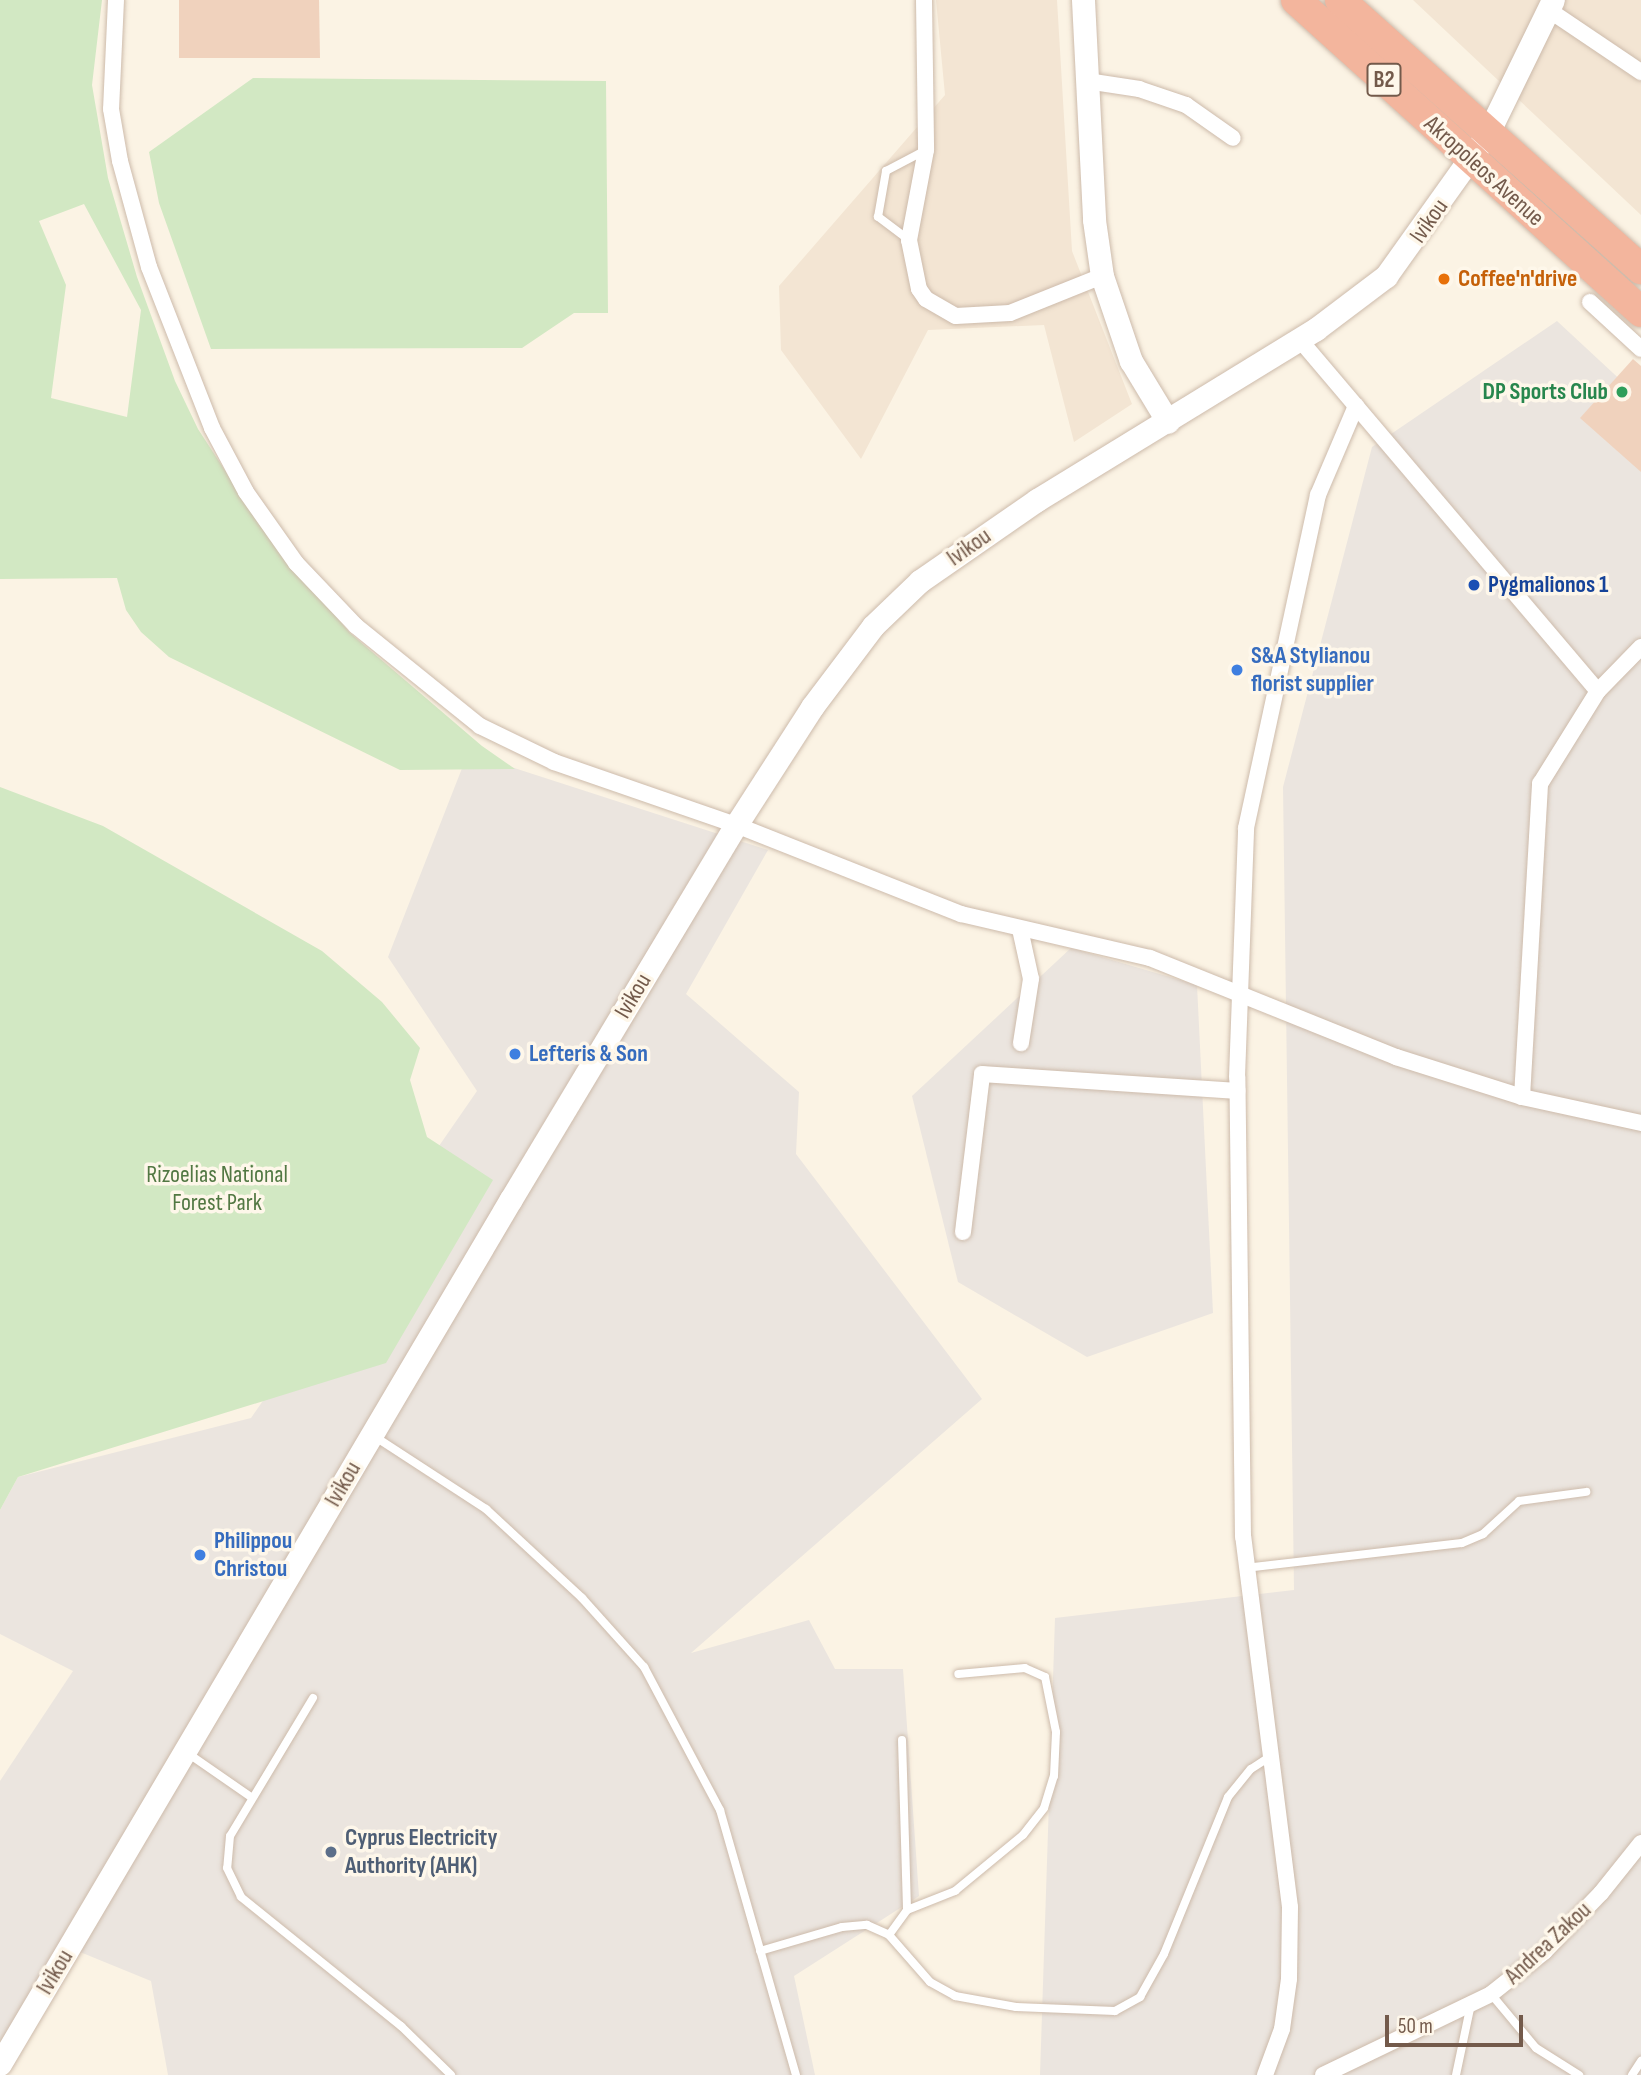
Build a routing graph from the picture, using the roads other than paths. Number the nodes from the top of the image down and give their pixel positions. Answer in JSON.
{"nodes":[{"id":1,"x":116,"y":0,"type":"edge"},
{"id":2,"x":924,"y":0,"type":"edge"},
{"id":3,"x":1083,"y":0,"type":"edge"},
{"id":4,"x":1296,"y":0,"type":"edge"},
{"id":5,"x":1340,"y":0,"type":"edge"},
{"id":6,"x":1551,"y":5,"type":"edge"},
{"id":7,"x":1641,"y":72,"type":"edge"},
{"id":8,"x":1087,"y":81,"type":"junction"},
{"id":9,"x":1488,"y":133,"type":"junction"},
{"id":10,"x":1233,"y":138,"type":"dead end"},
{"id":11,"x":926,"y":150,"type":"junction"},
{"id":12,"x":1472,"y":160,"type":"junction"},
{"id":13,"x":909,"y":240,"type":"junction"},
{"id":14,"x":1641,"y":269,"type":"edge"},
{"id":15,"x":1102,"y":276,"type":"junction"},
{"id":16,"x":1590,"y":302,"type":"dead end"},
{"id":17,"x":1641,"y":313,"type":"edge"},
{"id":18,"x":1300,"y":340,"type":"junction"},
{"id":19,"x":1641,"y":349,"type":"edge"},
{"id":20,"x":1356,"y":406,"type":"junction"},
{"id":21,"x":1168,"y":422,"type":"junction"},
{"id":22,"x":1641,"y":647,"type":"edge"},
{"id":23,"x":1598,"y":691,"type":"junction"},
{"id":24,"x":736,"y":825,"type":"junction"},
{"id":25,"x":1020,"y":929,"type":"junction"},
{"id":26,"x":1240,"y":993,"type":"junction"},
{"id":27,"x":1021,"y":1043,"type":"dead end"},
{"id":28,"x":1237,"y":1091,"type":"junction"},
{"id":29,"x":1522,"y":1097,"type":"junction"},
{"id":30,"x":1641,"y":1123,"type":"edge"},
{"id":31,"x":963,"y":1232,"type":"dead end"},
{"id":32,"x":371,"y":1435,"type":"junction"},
{"id":33,"x":1586,"y":1492,"type":"dead end"},
{"id":34,"x":1245,"y":1568,"type":"junction"},
{"id":35,"x":958,"y":1674,"type":"dead end"},
{"id":36,"x":313,"y":1698,"type":"dead end"},
{"id":37,"x":902,"y":1740,"type":"dead end"},
{"id":38,"x":186,"y":1752,"type":"junction"},
{"id":39,"x":1271,"y":1756,"type":"junction"},
{"id":40,"x":251,"y":1797,"type":"junction"},
{"id":41,"x":1641,"y":1843,"type":"edge"},
{"id":42,"x":907,"y":1910,"type":"junction"},
{"id":43,"x":889,"y":1935,"type":"junction"},
{"id":44,"x":760,"y":1951,"type":"junction"},
{"id":45,"x":1492,"y":1994,"type":"junction"},
{"id":46,"x":1471,"y":2004,"type":"junction"},
{"id":47,"x":1641,"y":2061,"type":"edge"},
{"id":48,"x":0,"y":2064,"type":"edge"},
{"id":49,"x":1341,"y":2071,"type":"edge"},
{"id":50,"x":451,"y":2075,"type":"edge"},
{"id":51,"x":796,"y":2075,"type":"edge"},
{"id":52,"x":1265,"y":2075,"type":"edge"},
{"id":53,"x":1323,"y":2075,"type":"edge"},
{"id":54,"x":1456,"y":2075,"type":"edge"},
{"id":55,"x":1579,"y":2075,"type":"edge"},
{"id":56,"x":1632,"y":2075,"type":"edge"}],
"edges":[{"from":1,"to":24,"type":"street"},
{"from":2,"to":11,"type":"street"},
{"from":3,"to":8,"type":"street"},
{"from":4,"to":12,"type":"highway","name":"Akropoleos Avenue","number":"B2"},
{"from":5,"to":9,"type":"highway","name":"Akropoleos Avenue","number":"B2"},
{"from":6,"to":7,"type":"street"},
{"from":6,"to":9,"type":"street","name":"Ivikou"},
{"from":8,"to":10,"type":"street"},
{"from":8,"to":15,"type":"street"},
{"from":9,"to":12,"type":"street","name":"Ivikou"},
{"from":9,"to":14,"type":"highway","name":"Akropoleos Avenue","number":"B2"},
{"from":11,"to":13,"type":"street"},
{"from":11,"to":13,"type":"lane"},
{"from":12,"to":17,"type":"highway","name":"Akropoleos Avenue","number":"B2"},
{"from":12,"to":18,"type":"street","name":"Ivikou"},
{"from":13,"to":15,"type":"street"},
{"from":15,"to":21,"type":"street"},
{"from":16,"to":19,"type":"street"},
{"from":18,"to":20,"type":"street"},
{"from":18,"to":21,"type":"street","name":"Ivikou"},
{"from":20,"to":23,"type":"street"},
{"from":20,"to":26,"type":"street"},
{"from":21,"to":24,"type":"street","name":"Ivikou"},
{"from":22,"to":23,"type":"street"},
{"from":23,"to":29,"type":"street"},
{"from":24,"to":25,"type":"street"},
{"from":24,"to":32,"type":"street","name":"Ivikou"},
{"from":25,"to":26,"type":"street"},
{"from":25,"to":27,"type":"street"},
{"from":26,"to":28,"type":"street"},
{"from":26,"to":29,"type":"street"},
{"from":28,"to":31,"type":"street"},
{"from":28,"to":34,"type":"street"},
{"from":29,"to":30,"type":"street"},
{"from":32,"to":38,"type":"street","name":"Ivikou"},
{"from":32,"to":44,"type":"lane"},
{"from":33,"to":34,"type":"lane"},
{"from":34,"to":39,"type":"street"},
{"from":35,"to":42,"type":"lane"},
{"from":36,"to":40,"type":"lane"},
{"from":37,"to":42,"type":"lane"},
{"from":38,"to":40,"type":"lane"},
{"from":38,"to":48,"type":"street","name":"Ivikou"},
{"from":39,"to":43,"type":"lane"},
{"from":39,"to":52,"type":"street"},
{"from":40,"to":50,"type":"lane"},
{"from":41,"to":45,"type":"street","name":"Andrea Zakou"},
{"from":42,"to":43,"type":"lane"},
{"from":43,"to":44,"type":"lane"},
{"from":44,"to":51,"type":"lane"},
{"from":45,"to":46,"type":"street","name":"Andrea Zakou"},
{"from":45,"to":55,"type":"lane"},
{"from":46,"to":49,"type":"street","name":"Andrea Zakou"},
{"from":46,"to":54,"type":"lane"},
{"from":47,"to":56,"type":"lane"},
{"from":49,"to":53,"type":"street","name":"Andrea Zakou"}]}
